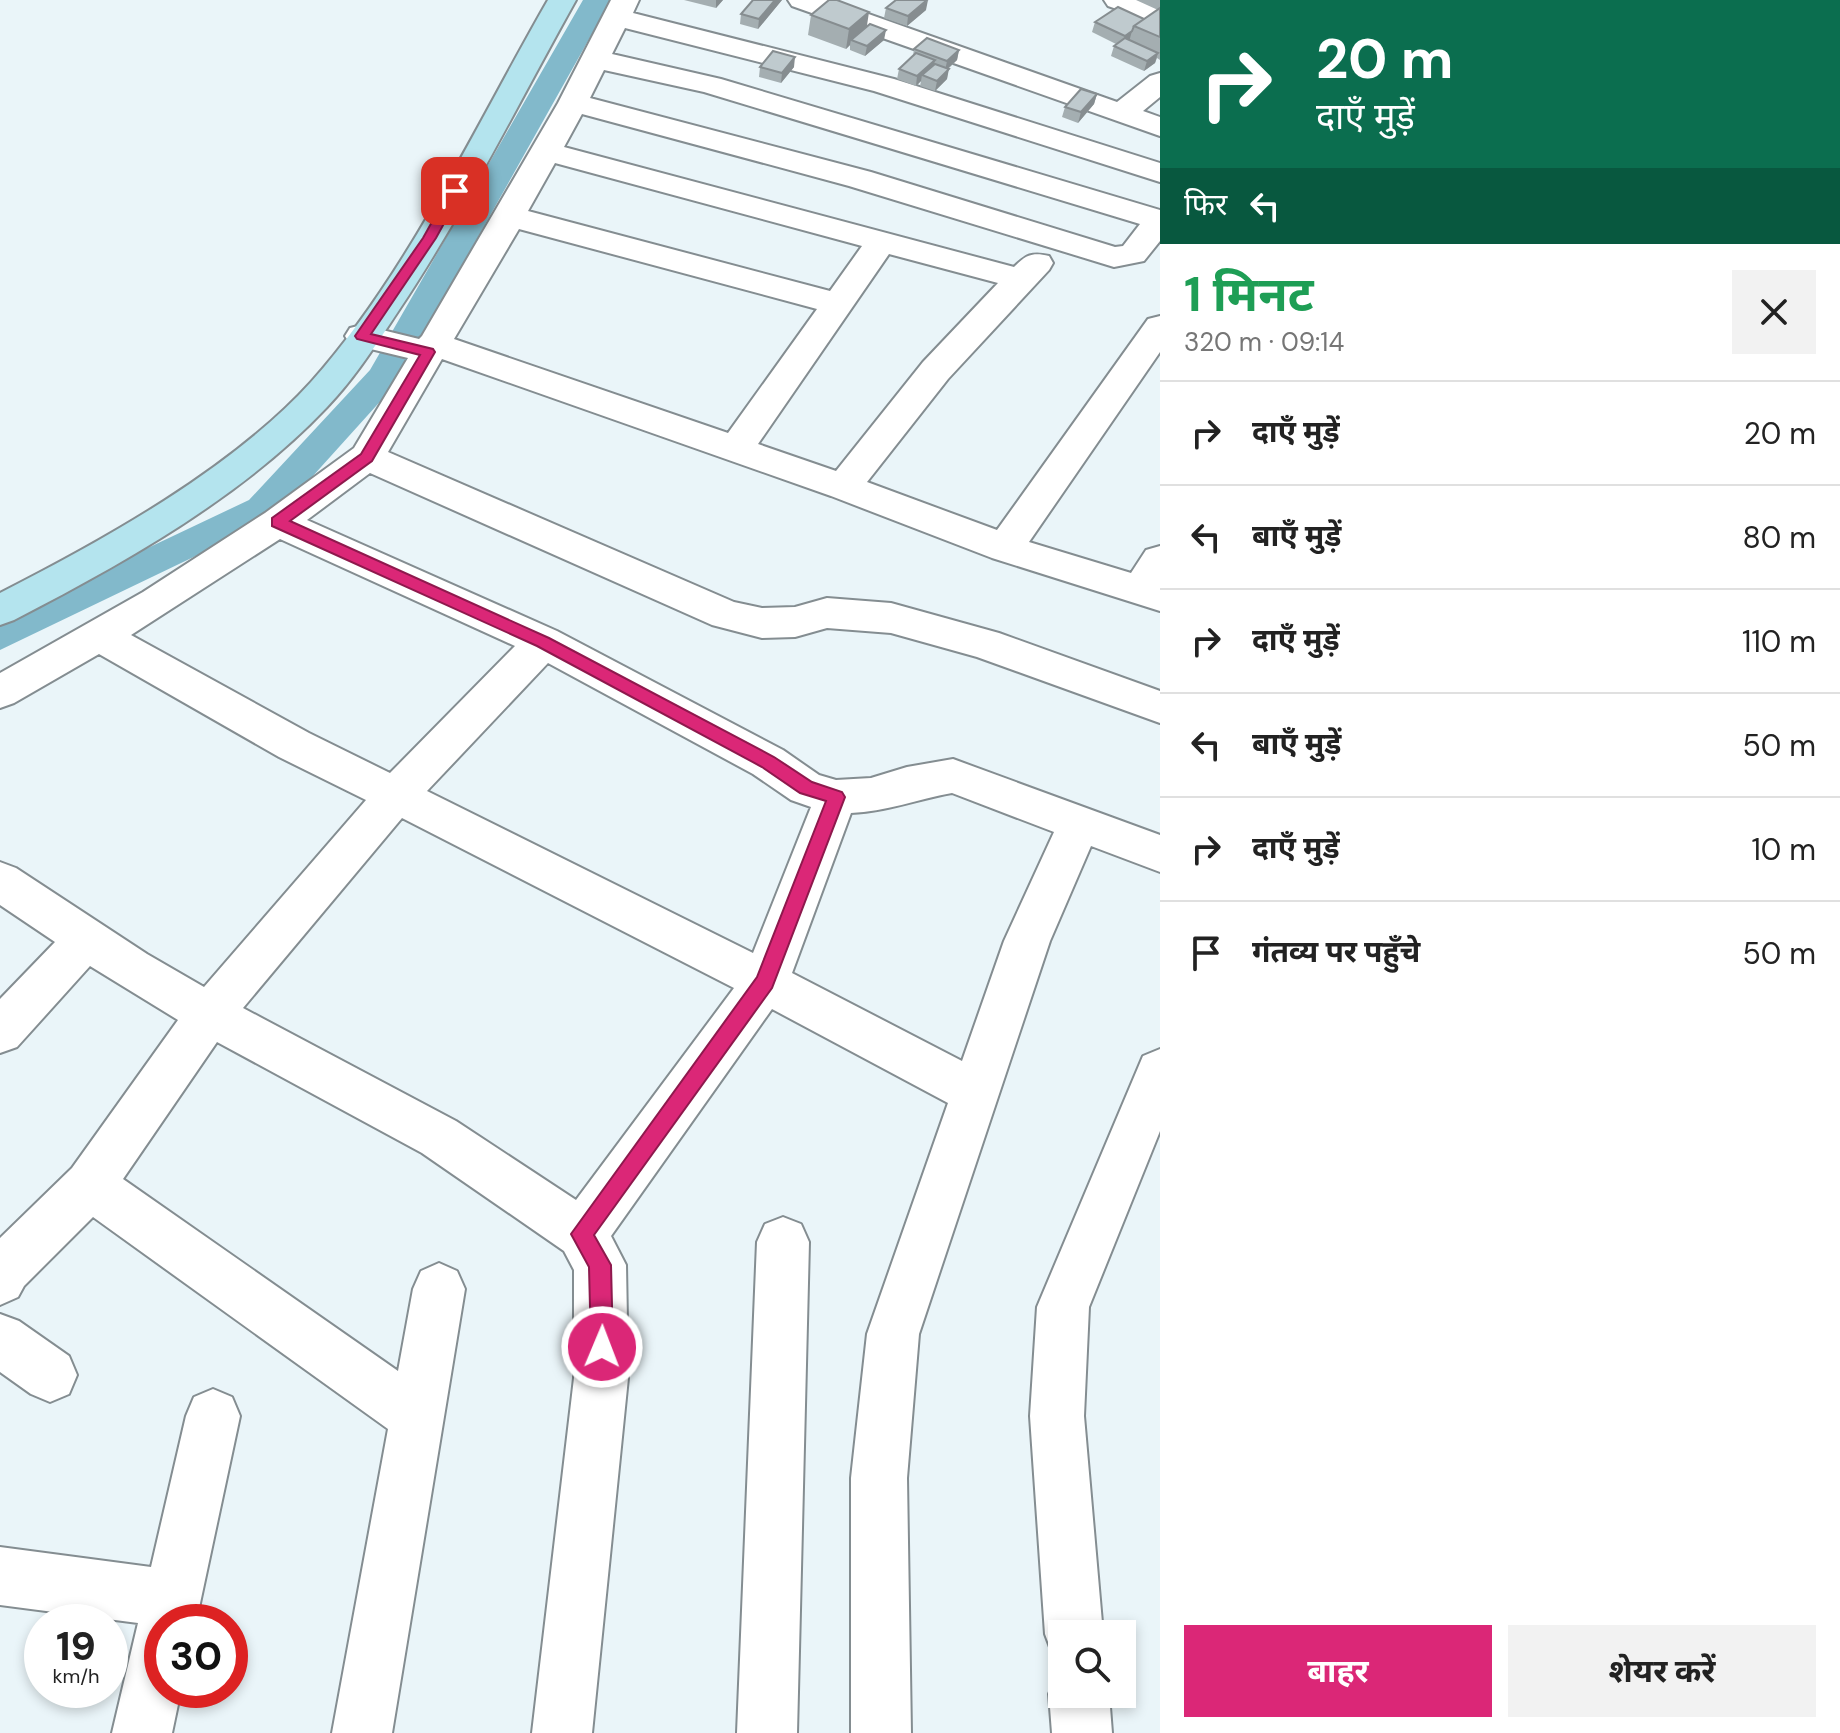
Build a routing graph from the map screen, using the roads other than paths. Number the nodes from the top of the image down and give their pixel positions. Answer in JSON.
{"nodes":[{"id":1,"x":562,"y":0,"type":"edge"},
{"id":2,"x":802,"y":0,"type":"edge"},
{"id":3,"x":1118,"y":0,"type":"edge"},
{"id":4,"x":620,"y":9,"type":"edge"},
{"id":5,"x":1160,"y":16,"type":"edge"},
{"id":6,"x":594,"y":59,"type":"junction"},
{"id":7,"x":1160,"y":82,"type":"edge"},
{"id":8,"x":573,"y":103,"type":"junction"},
{"id":9,"x":1123,"y":112,"type":"junction"},
{"id":10,"x":1160,"y":127,"type":"edge"},
{"id":11,"x":544,"y":151,"type":"junction"},
{"id":12,"x":1160,"y":173,"type":"edge"},
{"id":13,"x":509,"y":216,"type":"junction"},
{"id":14,"x":1160,"y":220,"type":"edge"},
{"id":15,"x":1062,"y":239,"type":"junction"},
{"id":16,"x":882,"y":241,"type":"junction"},
{"id":17,"x":1021,"y":279,"type":"junction"},
{"id":18,"x":838,"y":304,"type":"junction"},
{"id":19,"x":1160,"y":327,"type":"edge"},
{"id":20,"x":404,"y":344,"type":"junction"},
{"id":21,"x":735,"y":450,"type":"junction"},
{"id":22,"x":367,"y":457,"type":"junction"},
{"id":23,"x":844,"y":487,"type":"junction"},
{"id":24,"x":278,"y":522,"type":"junction"},
{"id":25,"x":1005,"y":548,"type":"junction"},
{"id":26,"x":1153,"y":582,"type":"edge"},
{"id":27,"x":0,"y":610,"type":"edge"},
{"id":28,"x":99,"y":636,"type":"junction"},
{"id":29,"x":543,"y":642,"type":"junction"},
{"id":30,"x":0,"y":692,"type":"edge"},
{"id":31,"x":1160,"y":707,"type":"edge"},
{"id":32,"x":395,"y":796,"type":"junction"},
{"id":33,"x":836,"y":797,"type":"junction"},
{"id":34,"x":1079,"y":824,"type":"junction"},
{"id":35,"x":1160,"y":854,"type":"edge"},
{"id":36,"x":0,"y":881,"type":"edge"},
{"id":37,"x":87,"y":938,"type":"junction"},
{"id":38,"x":765,"y":982,"type":"junction"},
{"id":39,"x":209,"y":1014,"type":"junction"},
{"id":40,"x":0,"y":1032,"type":"edge"},
{"id":41,"x":1160,"y":1071,"type":"edge"},
{"id":42,"x":974,"y":1092,"type":"junction"},
{"id":43,"x":90,"y":1185,"type":"junction"},
{"id":44,"x":582,"y":1234,"type":"junction"},
{"id":45,"x":783,"y":1242,"type":"dead end"},
{"id":46,"x":0,"y":1279,"type":"edge"},
{"id":47,"x":439,"y":1289,"type":"dead end"},
{"id":48,"x":0,"y":1340,"type":"edge"},
{"id":49,"x":50,"y":1375,"type":"dead end"},
{"id":50,"x":213,"y":1416,"type":"dead end"},
{"id":51,"x":416,"y":1416,"type":"junction"},
{"id":52,"x":0,"y":1576,"type":"edge"},
{"id":53,"x":171,"y":1604,"type":"edge"},
{"id":54,"x":144,"y":1615,"type":"edge"},
{"id":55,"x":1073,"y":1620,"type":"edge"},
{"id":56,"x":148,"y":1708,"type":"edge"},
{"id":57,"x":1080,"y":1708,"type":"edge"},
{"id":58,"x":142,"y":1733,"type":"edge"},
{"id":59,"x":362,"y":1733,"type":"edge"},
{"id":60,"x":562,"y":1733,"type":"edge"},
{"id":61,"x":767,"y":1733,"type":"edge"},
{"id":62,"x":881,"y":1733,"type":"edge"},
{"id":63,"x":1082,"y":1733,"type":"edge"}],
"edges":[{"from":1,"to":20,"type":"street"},
{"from":2,"to":9,"type":"street"},
{"from":3,"to":5,"type":"street"},
{"from":4,"to":6,"type":"street"},
{"from":4,"to":12,"type":"street"},
{"from":6,"to":8,"type":"street"},
{"from":6,"to":14,"type":"street"},
{"from":7,"to":9,"type":"street"},
{"from":8,"to":11,"type":"street"},
{"from":8,"to":15,"type":"street"},
{"from":9,"to":10,"type":"street"},
{"from":11,"to":13,"type":"street"},
{"from":11,"to":16,"type":"street"},
{"from":13,"to":18,"type":"street"},
{"from":13,"to":20,"type":"street"},
{"from":14,"to":15,"type":"street"},
{"from":15,"to":17,"type":"street"},
{"from":16,"to":17,"type":"street"},
{"from":16,"to":18,"type":"street"},
{"from":17,"to":23,"type":"street"},
{"from":18,"to":21,"type":"street"},
{"from":19,"to":25,"type":"street"},
{"from":20,"to":21,"type":"street"},
{"from":20,"to":22,"type":"street"},
{"from":20,"to":27,"type":"street"},
{"from":21,"to":23,"type":"street"},
{"from":22,"to":24,"type":"street"},
{"from":22,"to":31,"type":"street"},
{"from":23,"to":25,"type":"street"},
{"from":24,"to":28,"type":"street"},
{"from":24,"to":29,"type":"street"},
{"from":25,"to":26,"type":"street"},
{"from":28,"to":30,"type":"street"},
{"from":28,"to":32,"type":"street"},
{"from":29,"to":32,"type":"street"},
{"from":29,"to":33,"type":"street"},
{"from":32,"to":38,"type":"street"},
{"from":32,"to":39,"type":"street"},
{"from":33,"to":34,"type":"street"},
{"from":33,"to":38,"type":"street"},
{"from":34,"to":35,"type":"street"},
{"from":34,"to":42,"type":"street"},
{"from":36,"to":37,"type":"street"},
{"from":37,"to":39,"type":"street"},
{"from":37,"to":40,"type":"street"},
{"from":38,"to":42,"type":"street"},
{"from":38,"to":44,"type":"street"},
{"from":39,"to":43,"type":"street"},
{"from":39,"to":44,"type":"street"},
{"from":41,"to":55,"type":"street"},
{"from":42,"to":62,"type":"street"},
{"from":43,"to":46,"type":"street"},
{"from":43,"to":51,"type":"street"},
{"from":44,"to":60,"type":"street"},
{"from":45,"to":61,"type":"street"},
{"from":47,"to":51,"type":"street"},
{"from":48,"to":49,"type":"street"},
{"from":50,"to":53,"type":"street"},
{"from":51,"to":59,"type":"street"},
{"from":52,"to":54,"type":"street"},
{"from":56,"to":58,"type":"street"},
{"from":57,"to":63,"type":"street"}]}
